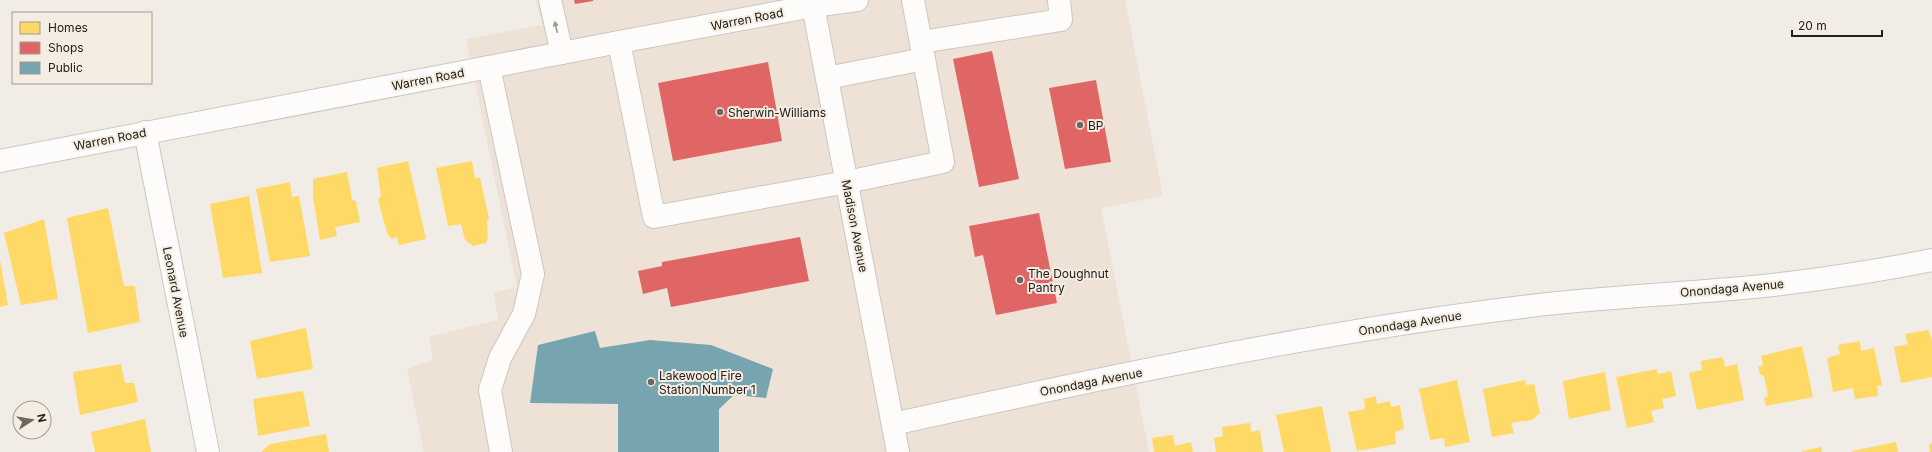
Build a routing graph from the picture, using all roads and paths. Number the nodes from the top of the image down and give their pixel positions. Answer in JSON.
{"nodes":[{"id":1,"x":550,"y":0,"type":"edge"},
{"id":2,"x":857,"y":0,"type":"edge"},
{"id":3,"x":913,"y":0,"type":"edge"},
{"id":4,"x":1059,"y":0,"type":"edge"},
{"id":5,"x":812,"y":3,"type":"edge"},
{"id":6,"x":619,"y":42,"type":"junction"},
{"id":7,"x":922,"y":51,"type":"junction"},
{"id":8,"x":562,"y":53,"type":"junction"},
{"id":9,"x":489,"y":67,"type":"junction"},
{"id":10,"x":827,"y":78,"type":"junction"},
{"id":11,"x":145,"y":132,"type":"junction"},
{"id":12,"x":0,"y":161,"type":"edge"},
{"id":13,"x":847,"y":182,"type":"junction"},
{"id":14,"x":1932,"y":260,"type":"edge"},
{"id":15,"x":893,"y":424,"type":"junction"},
{"id":16,"x":208,"y":452,"type":"edge"},
{"id":17,"x":501,"y":452,"type":"edge"},
{"id":18,"x":898,"y":452,"type":"edge"}],
"edges":[{"from":8,"to":1,"type":"street","one_way":true},
{"from":2,"to":5,"type":"street","name":"Warren Road"},
{"from":3,"to":7,"type":"street"},
{"from":4,"to":7,"type":"street"},
{"from":5,"to":6,"type":"street","name":"Warren Road"},
{"from":5,"to":10,"type":"street","name":"Madison Avenue"},
{"from":6,"to":8,"type":"street","name":"Warren Road"},
{"from":6,"to":13,"type":"street"},
{"from":7,"to":10,"type":"street"},
{"from":7,"to":13,"type":"street"},
{"from":8,"to":9,"type":"street","name":"Warren Road"},
{"from":9,"to":11,"type":"street","name":"Warren Road"},
{"from":9,"to":17,"type":"street"},
{"from":10,"to":13,"type":"street","name":"Madison Avenue"},
{"from":11,"to":12,"type":"street","name":"Warren Road"},
{"from":11,"to":16,"type":"street","name":"Leonard Avenue"},
{"from":13,"to":15,"type":"street","name":"Madison Avenue"},
{"from":14,"to":15,"type":"street","name":"Onondaga Avenue"},
{"from":15,"to":18,"type":"street","name":"Madison Avenue"}]}
